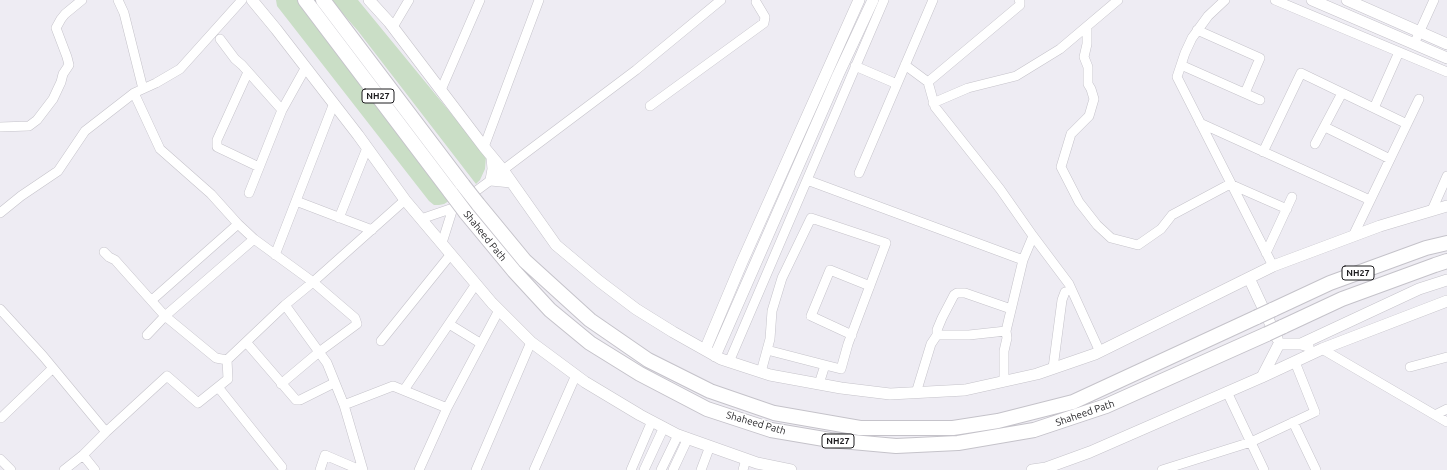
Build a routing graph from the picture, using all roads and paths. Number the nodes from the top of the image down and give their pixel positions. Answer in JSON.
{"nodes":[{"id":1,"x":82,"y":0,"type":"edge"},
{"id":2,"x":118,"y":0,"type":"edge"},
{"id":3,"x":242,"y":0,"type":"edge"},
{"id":4,"x":252,"y":0,"type":"edge"},
{"id":5,"x":304,"y":0,"type":"edge"},
{"id":6,"x":324,"y":0,"type":"edge"},
{"id":7,"x":369,"y":0,"type":"edge"},
{"id":8,"x":409,"y":0,"type":"edge"},
{"id":9,"x":480,"y":0,"type":"edge"},
{"id":10,"x":539,"y":0,"type":"edge"},
{"id":11,"x":722,"y":0,"type":"edge"},
{"id":12,"x":859,"y":0,"type":"edge"},
{"id":13,"x":873,"y":0,"type":"edge"},
{"id":14,"x":884,"y":0,"type":"edge"},
{"id":15,"x":934,"y":0,"type":"edge"},
{"id":16,"x":1019,"y":0,"type":"edge"},
{"id":17,"x":1118,"y":0,"type":"edge"},
{"id":18,"x":1225,"y":0,"type":"edge"},
{"id":19,"x":1275,"y":0,"type":"edge"},
{"id":20,"x":1312,"y":0,"type":"edge"},
{"id":21,"x":1346,"y":0,"type":"edge"},
{"id":22,"x":1434,"y":0,"type":"edge"},
{"id":23,"x":756,"y":1,"type":"edge"},
{"id":24,"x":393,"y":27,"type":"junction"},
{"id":25,"x":1087,"y":27,"type":"junction"},
{"id":26,"x":1197,"y":30,"type":"junction"},
{"id":27,"x":1420,"y":32,"type":"junction"},
{"id":28,"x":220,"y":39,"type":"dead end"},
{"id":29,"x":1414,"y":44,"type":"junction"},
{"id":30,"x":1447,"y":44,"type":"edge"},
{"id":31,"x":1400,"y":52,"type":"junction"},
{"id":32,"x":1447,"y":58,"type":"edge"},
{"id":33,"x":905,"y":65,"type":"junction"},
{"id":34,"x":1181,"y":65,"type":"junction"},
{"id":35,"x":855,"y":66,"type":"junction"},
{"id":36,"x":306,"y":67,"type":"junction"},
{"id":37,"x":248,"y":72,"type":"junction"},
{"id":38,"x":1447,"y":72,"type":"edge"},
{"id":39,"x":928,"y":82,"type":"junction"},
{"id":40,"x":897,"y":84,"type":"junction"},
{"id":41,"x":143,"y":89,"type":"junction"},
{"id":42,"x":441,"y":90,"type":"junction"},
{"id":43,"x":134,"y":93,"type":"junction"},
{"id":44,"x":1245,"y":93,"type":"junction"},
{"id":45,"x":1342,"y":93,"type":"junction"},
{"id":46,"x":1419,"y":99,"type":"dead end"},
{"id":47,"x":1260,"y":100,"type":"dead end"},
{"id":48,"x":334,"y":103,"type":"junction"},
{"id":49,"x":933,"y":103,"type":"junction"},
{"id":50,"x":650,"y":106,"type":"dead end"},
{"id":51,"x":1374,"y":108,"type":"junction"},
{"id":52,"x":282,"y":110,"type":"junction"},
{"id":53,"x":1200,"y":123,"type":"junction"},
{"id":54,"x":1407,"y":124,"type":"junction"},
{"id":55,"x":1325,"y":126,"type":"junction"},
{"id":56,"x":0,"y":127,"type":"edge"},
{"id":57,"x":1316,"y":144,"type":"dead end"},
{"id":58,"x":484,"y":147,"type":"junction"},
{"id":59,"x":367,"y":148,"type":"junction"},
{"id":60,"x":1263,"y":152,"type":"junction"},
{"id":61,"x":1390,"y":159,"type":"junction"},
{"id":62,"x":496,"y":164,"type":"junction"},
{"id":63,"x":259,"y":167,"type":"junction"},
{"id":64,"x":859,"y":173,"type":"dead end"},
{"id":65,"x":1447,"y":176,"type":"edge"},
{"id":66,"x":807,"y":180,"type":"junction"},
{"id":67,"x":511,"y":182,"type":"junction"},
{"id":68,"x":488,"y":183,"type":"junction"},
{"id":69,"x":1230,"y":184,"type":"junction"},
{"id":70,"x":249,"y":193,"type":"dead end"},
{"id":71,"x":1292,"y":197,"type":"dead end"},
{"id":72,"x":405,"y":200,"type":"junction"},
{"id":73,"x":1370,"y":200,"type":"junction"},
{"id":74,"x":296,"y":201,"type":"junction"},
{"id":75,"x":1447,"y":206,"type":"edge"},
{"id":76,"x":1287,"y":209,"type":"junction"},
{"id":77,"x":460,"y":210,"type":"junction"},
{"id":78,"x":1432,"y":210,"type":"junction"},
{"id":79,"x":0,"y":213,"type":"edge"},
{"id":80,"x":339,"y":218,"type":"junction"},
{"id":81,"x":421,"y":219,"type":"junction"},
{"id":82,"x":238,"y":224,"type":"junction"},
{"id":83,"x":372,"y":230,"type":"junction"},
{"id":84,"x":1033,"y":236,"type":"junction"},
{"id":85,"x":1353,"y":236,"type":"junction"},
{"id":86,"x":254,"y":239,"type":"junction"},
{"id":87,"x":1447,"y":243,"type":"edge"},
{"id":88,"x":442,"y":244,"type":"junction"},
{"id":89,"x":104,"y":252,"type":"dead end"},
{"id":90,"x":1266,"y":253,"type":"junction"},
{"id":91,"x":450,"y":254,"type":"junction"},
{"id":92,"x":275,"y":255,"type":"junction"},
{"id":93,"x":1023,"y":260,"type":"junction"},
{"id":94,"x":1447,"y":261,"type":"edge"},
{"id":95,"x":1273,"y":266,"type":"junction"},
{"id":96,"x":1249,"y":278,"type":"junction"},
{"id":97,"x":1447,"y":280,"type":"edge"},
{"id":98,"x":313,"y":282,"type":"junction"},
{"id":99,"x":476,"y":284,"type":"junction"},
{"id":100,"x":870,"y":286,"type":"junction"},
{"id":101,"x":1065,"y":292,"type":"dead end"},
{"id":102,"x":152,"y":300,"type":"junction"},
{"id":103,"x":1447,"y":301,"type":"edge"},
{"id":104,"x":285,"y":305,"type":"junction"},
{"id":105,"x":0,"y":309,"type":"edge"},
{"id":106,"x":1012,"y":309,"type":"junction"},
{"id":107,"x":499,"y":310,"type":"junction"},
{"id":108,"x":165,"y":316,"type":"junction"},
{"id":109,"x":449,"y":324,"type":"junction"},
{"id":110,"x":1341,"y":324,"type":"junction"},
{"id":111,"x":1006,"y":331,"type":"junction"},
{"id":112,"x":147,"y":335,"type":"dead end"},
{"id":113,"x":852,"y":335,"type":"junction"},
{"id":114,"x":937,"y":335,"type":"junction"},
{"id":115,"x":1347,"y":339,"type":"junction"},
{"id":116,"x":381,"y":341,"type":"dead end"},
{"id":117,"x":246,"y":342,"type":"junction"},
{"id":118,"x":531,"y":342,"type":"junction"},
{"id":119,"x":480,"y":343,"type":"junction"},
{"id":120,"x":1279,"y":344,"type":"junction"},
{"id":121,"x":1301,"y":344,"type":"junction"},
{"id":122,"x":1322,"y":349,"type":"junction"},
{"id":123,"x":705,"y":350,"type":"junction"},
{"id":124,"x":767,"y":350,"type":"junction"},
{"id":125,"x":319,"y":352,"type":"junction"},
{"id":126,"x":1100,"y":352,"type":"junction"},
{"id":127,"x":715,"y":356,"type":"junction"},
{"id":128,"x":1447,"y":357,"type":"edge"},
{"id":129,"x":227,"y":360,"type":"junction"},
{"id":130,"x":729,"y":362,"type":"junction"},
{"id":131,"x":1295,"y":362,"type":"junction"},
{"id":132,"x":825,"y":365,"type":"junction"},
{"id":133,"x":1410,"y":367,"type":"dead end"},
{"id":134,"x":53,"y":368,"type":"junction"},
{"id":135,"x":1053,"y":368,"type":"junction"},
{"id":136,"x":761,"y":372,"type":"junction"},
{"id":137,"x":576,"y":376,"type":"junction"},
{"id":138,"x":1262,"y":377,"type":"junction"},
{"id":139,"x":1004,"y":381,"type":"junction"},
{"id":140,"x":334,"y":383,"type":"junction"},
{"id":141,"x":281,"y":384,"type":"junction"},
{"id":142,"x":820,"y":384,"type":"junction"},
{"id":143,"x":218,"y":387,"type":"junction"},
{"id":144,"x":404,"y":390,"type":"junction"},
{"id":145,"x":1227,"y":392,"type":"junction"},
{"id":146,"x":916,"y":393,"type":"junction"},
{"id":147,"x":344,"y":405,"type":"junction"},
{"id":148,"x":447,"y":408,"type":"junction"},
{"id":149,"x":1447,"y":409,"type":"edge"},
{"id":150,"x":1435,"y":414,"type":"junction"},
{"id":151,"x":0,"y":418,"type":"edge"},
{"id":152,"x":652,"y":421,"type":"junction"},
{"id":153,"x":1293,"y":422,"type":"junction"},
{"id":154,"x":1447,"y":422,"type":"edge"},
{"id":155,"x":664,"y":427,"type":"junction"},
{"id":156,"x":106,"y":432,"type":"junction"},
{"id":157,"x":683,"y":436,"type":"junction"},
{"id":158,"x":1251,"y":442,"type":"junction"},
{"id":159,"x":710,"y":446,"type":"junction"},
{"id":160,"x":83,"y":455,"type":"junction"},
{"id":161,"x":0,"y":459,"type":"edge"},
{"id":162,"x":746,"y":459,"type":"junction"},
{"id":163,"x":282,"y":466,"type":"dead end"},
{"id":164,"x":11,"y":470,"type":"edge"},
{"id":165,"x":64,"y":470,"type":"edge"},
{"id":166,"x":95,"y":470,"type":"edge"},
{"id":167,"x":320,"y":470,"type":"edge"},
{"id":168,"x":362,"y":470,"type":"edge"},
{"id":169,"x":419,"y":470,"type":"edge"},
{"id":170,"x":476,"y":470,"type":"edge"},
{"id":171,"x":534,"y":470,"type":"edge"},
{"id":172,"x":630,"y":470,"type":"edge"},
{"id":173,"x":644,"y":470,"type":"edge"},
{"id":174,"x":661,"y":470,"type":"edge"},
{"id":175,"x":673,"y":470,"type":"edge"},
{"id":176,"x":701,"y":470,"type":"edge"},
{"id":177,"x":743,"y":470,"type":"edge"},
{"id":178,"x":791,"y":470,"type":"edge"},
{"id":179,"x":1032,"y":470,"type":"edge"},
{"id":180,"x":1162,"y":470,"type":"edge"},
{"id":181,"x":1264,"y":470,"type":"edge"},
{"id":182,"x":1316,"y":470,"type":"edge"}],
"edges":[{"from":1,"to":56,"type":"street"},
{"from":2,"to":41,"type":"street"},
{"from":3,"to":41,"type":"street"},
{"from":4,"to":36,"type":"street"},
{"from":5,"to":77,"type":"highway","name":"Shaheed Path","number":"NH27","bridge":true},
{"from":6,"to":87,"type":"highway","name":"Shaheed Path","number":"NH27","bridge":true},
{"from":7,"to":24,"type":"street"},
{"from":8,"to":24,"type":"street"},
{"from":9,"to":42,"type":"street"},
{"from":10,"to":58,"type":"street"},
{"from":11,"to":62,"type":"street"},
{"from":12,"to":123,"type":"street"},
{"from":13,"to":127,"type":"street"},
{"from":14,"to":35,"type":"street"},
{"from":15,"to":33,"type":"street"},
{"from":16,"to":39,"type":"street"},
{"from":17,"to":25,"type":"street"},
{"from":18,"to":26,"type":"street"},
{"from":19,"to":31,"type":"street"},
{"from":20,"to":29,"type":"street"},
{"from":21,"to":27,"type":"street"},
{"from":22,"to":27,"type":"street"},
{"from":23,"to":50,"type":"street"},
{"from":24,"to":42,"type":"street"},
{"from":25,"to":49,"type":"street"},
{"from":25,"to":69,"type":"street"},
{"from":26,"to":34,"type":"street"},
{"from":26,"to":44,"type":"street"},
{"from":27,"to":29,"type":"street"},
{"from":27,"to":30,"type":"street"},
{"from":28,"to":37,"type":"street"},
{"from":29,"to":32,"type":"street"},
{"from":31,"to":38,"type":"street"},
{"from":31,"to":51,"type":"street"},
{"from":33,"to":39,"type":"street"},
{"from":33,"to":40,"type":"street"},
{"from":34,"to":44,"type":"street"},
{"from":34,"to":53,"type":"street"},
{"from":35,"to":40,"type":"street"},
{"from":35,"to":66,"type":"street"},
{"from":36,"to":48,"type":"street"},
{"from":36,"to":52,"type":"street"},
{"from":37,"to":52,"type":"street"},
{"from":37,"to":63,"type":"street"},
{"from":39,"to":49,"type":"street"},
{"from":40,"to":64,"type":"street"},
{"from":41,"to":43,"type":"street"},
{"from":42,"to":58,"type":"street"},
{"from":43,"to":79,"type":"street"},
{"from":43,"to":82,"type":"street"},
{"from":44,"to":47,"type":"street"},
{"from":45,"to":51,"type":"street"},
{"from":45,"to":55,"type":"street"},
{"from":45,"to":60,"type":"street"},
{"from":46,"to":54,"type":"street"},
{"from":48,"to":59,"type":"street"},
{"from":48,"to":74,"type":"street"},
{"from":49,"to":84,"type":"street"},
{"from":51,"to":54,"type":"street"},
{"from":52,"to":63,"type":"street"},
{"from":53,"to":60,"type":"street"},
{"from":53,"to":69,"type":"street"},
{"from":54,"to":61,"type":"street"},
{"from":55,"to":57,"type":"street"},
{"from":55,"to":61,"type":"street"},
{"from":58,"to":62,"type":"street"},
{"from":59,"to":72,"type":"street"},
{"from":59,"to":80,"type":"street"},
{"from":60,"to":73,"type":"street"},
{"from":61,"to":73,"type":"street"},
{"from":62,"to":67,"type":"street"},
{"from":62,"to":68,"type":"street"},
{"from":63,"to":70,"type":"street"},
{"from":65,"to":78,"type":"street"},
{"from":66,"to":93,"type":"street"},
{"from":66,"to":130,"type":"street"},
{"from":67,"to":68,"type":"street"},
{"from":67,"to":123,"type":"street"},
{"from":68,"to":77,"type":"street"},
{"from":69,"to":76,"type":"street"},
{"from":69,"to":90,"type":"street"},
{"from":71,"to":76,"type":"street"},
{"from":72,"to":81,"type":"street"},
{"from":72,"to":83,"type":"street"},
{"from":73,"to":85,"type":"street"},
{"from":74,"to":80,"type":"street"},
{"from":74,"to":92,"type":"street"},
{"from":75,"to":78,"type":"street"},
{"from":76,"to":90,"type":"street"},
{"from":77,"to":81,"type":"street"},
{"from":77,"to":88,"type":"street"},
{"from":77,"to":94,"type":"highway","name":"Shaheed Path","number":"NH27","bridge":true},
{"from":78,"to":85,"type":"street"},
{"from":80,"to":83,"type":"street"},
{"from":81,"to":88,"type":"street"},
{"from":82,"to":86,"type":"street"},
{"from":82,"to":102,"type":"street"},
{"from":83,"to":98,"type":"street"},
{"from":84,"to":93,"type":"street"},
{"from":84,"to":126,"type":"street"},
{"from":85,"to":95,"type":"street"},
{"from":86,"to":92,"type":"street"},
{"from":86,"to":108,"type":"street"},
{"from":88,"to":91,"type":"street"},
{"from":89,"to":102,"type":"street"},
{"from":90,"to":95,"type":"street"},
{"from":91,"to":99,"type":"street"},
{"from":91,"to":116,"type":"street"},
{"from":92,"to":98,"type":"street"},
{"from":93,"to":106,"type":"street"},
{"from":95,"to":96,"type":"street"},
{"from":96,"to":120,"type":"street"},
{"from":96,"to":126,"type":"street"},
{"from":97,"to":110,"type":"street"},
{"from":98,"to":104,"type":"street"},
{"from":98,"to":125,"type":"street"},
{"from":99,"to":107,"type":"street"},
{"from":99,"to":109,"type":"street"},
{"from":100,"to":113,"type":"street"},
{"from":100,"to":113,"type":"street"},
{"from":100,"to":124,"type":"street"},
{"from":101,"to":135,"type":"street"},
{"from":102,"to":108,"type":"street"},
{"from":103,"to":115,"type":"street"},
{"from":104,"to":117,"type":"street"},
{"from":104,"to":125,"type":"street"},
{"from":105,"to":134,"type":"street"},
{"from":106,"to":111,"type":"street"},
{"from":106,"to":114,"type":"street"},
{"from":107,"to":118,"type":"street"},
{"from":107,"to":119,"type":"street"},
{"from":108,"to":112,"type":"street"},
{"from":108,"to":129,"type":"street"},
{"from":109,"to":119,"type":"street"},
{"from":109,"to":144,"type":"street"},
{"from":110,"to":115,"type":"street"},
{"from":110,"to":121,"type":"street"},
{"from":111,"to":114,"type":"street"},
{"from":111,"to":139,"type":"street"},
{"from":113,"to":132,"type":"street"},
{"from":114,"to":146,"type":"street"},
{"from":115,"to":122,"type":"street"},
{"from":117,"to":129,"type":"street"},
{"from":117,"to":141,"type":"street"},
{"from":118,"to":137,"type":"street"},
{"from":118,"to":170,"type":"street"},
{"from":119,"to":148,"type":"street"},
{"from":120,"to":121,"type":"street"},
{"from":120,"to":138,"type":"street"},
{"from":121,"to":122,"type":"street"},
{"from":122,"to":131,"type":"street"},
{"from":122,"to":150,"type":"street"},
{"from":123,"to":127,"type":"street"},
{"from":124,"to":132,"type":"street"},
{"from":124,"to":136,"type":"street"},
{"from":125,"to":140,"type":"street"},
{"from":125,"to":141,"type":"street"},
{"from":126,"to":135,"type":"street"},
{"from":127,"to":130,"type":"street"},
{"from":128,"to":133,"type":"street"},
{"from":129,"to":143,"type":"street"},
{"from":130,"to":136,"type":"street"},
{"from":131,"to":138,"type":"street"},
{"from":131,"to":153,"type":"street"},
{"from":132,"to":142,"type":"street"},
{"from":134,"to":151,"type":"street"},
{"from":134,"to":156,"type":"street"},
{"from":135,"to":139,"type":"street"},
{"from":136,"to":142,"type":"street"},
{"from":137,"to":152,"type":"street"},
{"from":137,"to":171,"type":"street"},
{"from":138,"to":145,"type":"street"},
{"from":139,"to":146,"type":"street"},
{"from":140,"to":141,"type":"street"},
{"from":140,"to":147,"type":"street"},
{"from":142,"to":146,"type":"street"},
{"from":143,"to":156,"type":"street"},
{"from":143,"to":163,"type":"street"},
{"from":144,"to":147,"type":"street"},
{"from":144,"to":148,"type":"street"},
{"from":145,"to":158,"type":"street"},
{"from":145,"to":179,"type":"street"},
{"from":147,"to":168,"type":"street"},
{"from":148,"to":169,"type":"street"},
{"from":149,"to":150,"type":"street"},
{"from":150,"to":154,"type":"street"},
{"from":152,"to":155,"type":"street"},
{"from":152,"to":172,"type":"street"},
{"from":153,"to":158,"type":"street"},
{"from":153,"to":182,"type":"street"},
{"from":155,"to":157,"type":"street"},
{"from":155,"to":173,"type":"street"},
{"from":156,"to":160,"type":"street"},
{"from":157,"to":159,"type":"street"},
{"from":157,"to":174,"type":"street"},
{"from":157,"to":175,"type":"street"},
{"from":158,"to":180,"type":"street"},
{"from":158,"to":181,"type":"street"},
{"from":159,"to":162,"type":"street"},
{"from":159,"to":176,"type":"street"},
{"from":160,"to":165,"type":"street"},
{"from":160,"to":166,"type":"street"},
{"from":161,"to":164,"type":"street"},
{"from":162,"to":177,"type":"street"},
{"from":162,"to":178,"type":"street"},
{"from":167,"to":168,"type":"street"}]}
